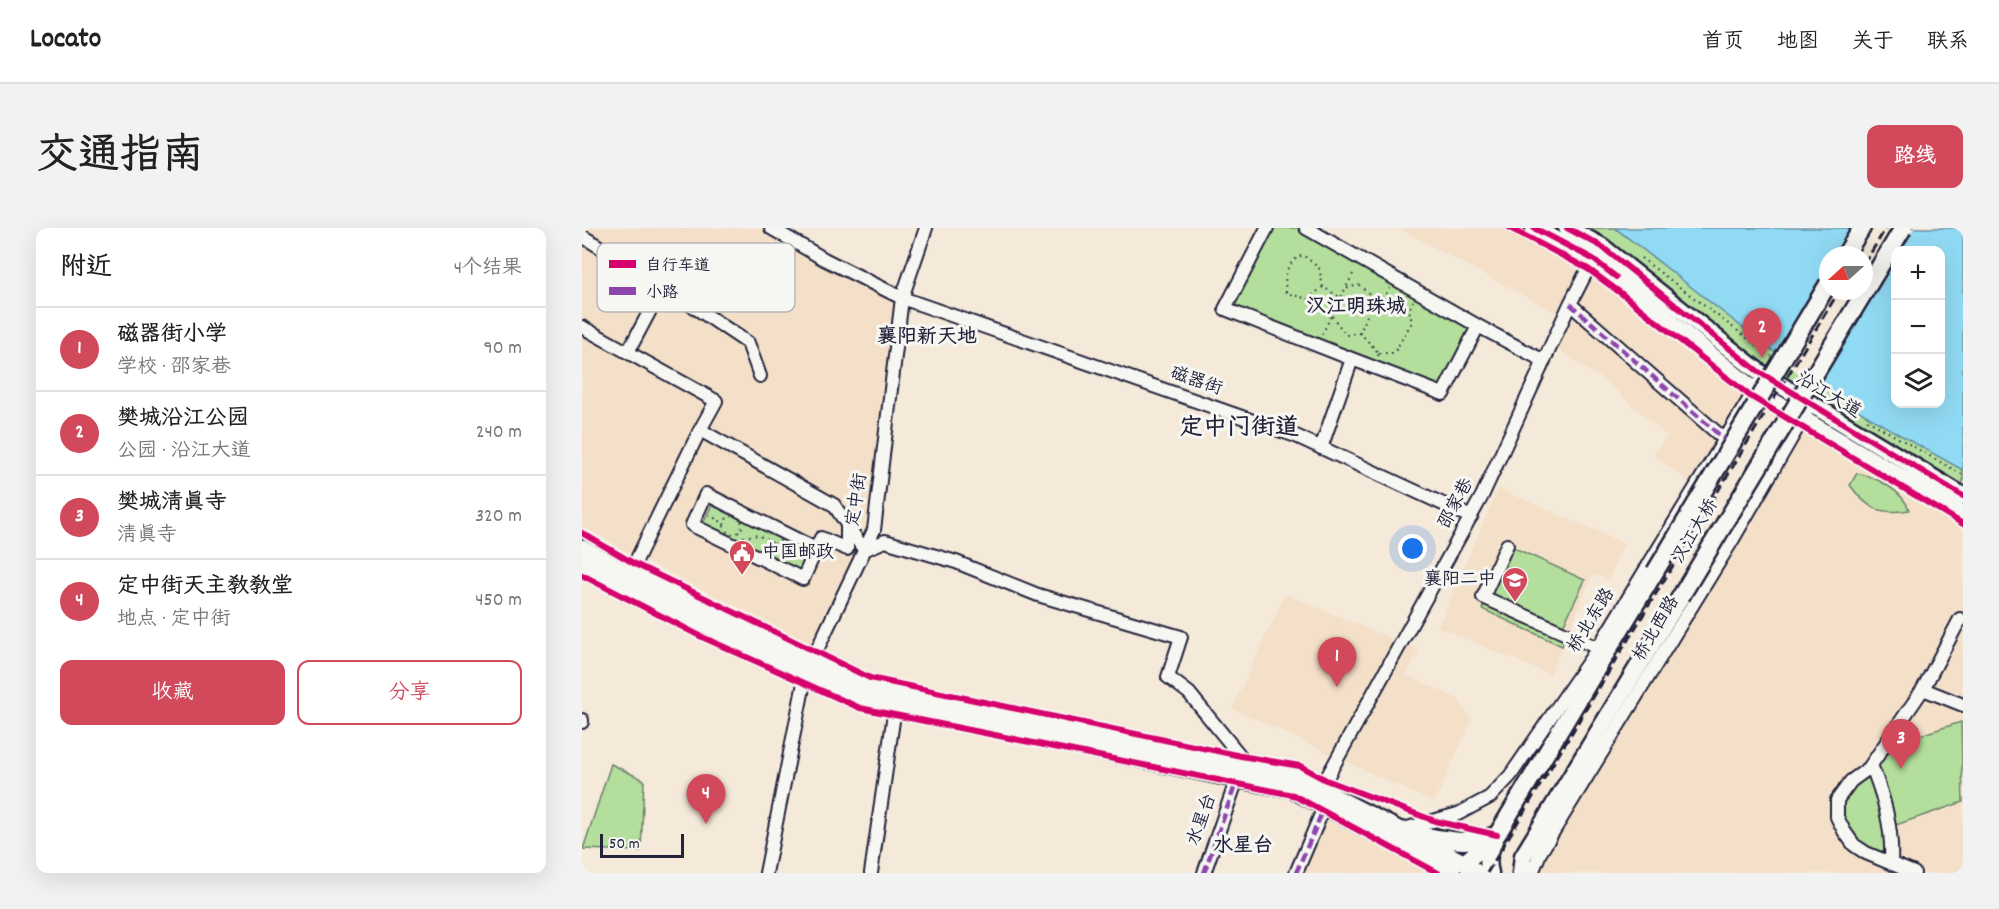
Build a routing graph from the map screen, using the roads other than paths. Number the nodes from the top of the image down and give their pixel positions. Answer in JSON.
{"nodes":[{"id":1,"x":771,"y":228,"type":"edge"},
{"id":2,"x":926,"y":228,"type":"edge"},
{"id":3,"x":1267,"y":228,"type":"edge"},
{"id":4,"x":1306,"y":228,"type":"edge"},
{"id":5,"x":1534,"y":228,"type":"edge"},
{"id":6,"x":1567,"y":228,"type":"edge"},
{"id":7,"x":1862,"y":228,"type":"edge"},
{"id":8,"x":1903,"y":228,"type":"edge"},
{"id":9,"x":582,"y":236,"type":"edge"},
{"id":10,"x":597,"y":245,"type":"edge"},
{"id":11,"x":1851,"y":246,"type":"edge"},
{"id":12,"x":1593,"y":259,"type":"junction"},
{"id":13,"x":902,"y":298,"type":"junction"},
{"id":14,"x":1819,"y":299,"type":"edge"},
{"id":15,"x":1570,"y":304,"type":"junction"},
{"id":16,"x":649,"y":312,"type":"edge"},
{"id":17,"x":702,"y":312,"type":"edge"},
{"id":18,"x":1478,"y":326,"type":"junction"},
{"id":19,"x":582,"y":327,"type":"edge"},
{"id":20,"x":628,"y":352,"type":"junction"},
{"id":21,"x":1352,"y":359,"type":"junction"},
{"id":22,"x":1544,"y":361,"type":"junction"},
{"id":23,"x":1764,"y":375,"type":"junction"},
{"id":24,"x":760,"y":376,"type":"dead end"},
{"id":25,"x":1754,"y":390,"type":"junction"},
{"id":26,"x":1812,"y":403,"type":"junction"},
{"id":27,"x":1802,"y":418,"type":"junction"},
{"id":28,"x":700,"y":430,"type":"junction"},
{"id":29,"x":1724,"y":439,"type":"junction"},
{"id":30,"x":1321,"y":448,"type":"junction"},
{"id":31,"x":1963,"y":496,"type":"edge"},
{"id":32,"x":1963,"y":514,"type":"edge"},
{"id":33,"x":1471,"y":517,"type":"junction"},
{"id":34,"x":847,"y":527,"type":"junction"},
{"id":35,"x":1506,"y":545,"type":"dead end"},
{"id":36,"x":582,"y":548,"type":"edge"},
{"id":37,"x":816,"y":549,"type":"junction"},
{"id":38,"x":864,"y":550,"type":"junction"},
{"id":39,"x":582,"y":565,"type":"edge"},
{"id":40,"x":629,"y":574,"type":"junction"},
{"id":41,"x":1960,"y":620,"type":"dead end"},
{"id":42,"x":1598,"y":648,"type":"junction"},
{"id":43,"x":808,"y":668,"type":"junction"},
{"id":44,"x":1923,"y":689,"type":"junction"},
{"id":45,"x":1963,"y":705,"type":"edge"},
{"id":46,"x":895,"y":707,"type":"junction"},
{"id":47,"x":1872,"y":765,"type":"junction"},
{"id":48,"x":1251,"y":769,"type":"junction"},
{"id":49,"x":1237,"y":779,"type":"junction"},
{"id":50,"x":1323,"y":797,"type":"junction"},
{"id":51,"x":1400,"y":830,"type":"junction"},
{"id":52,"x":1497,"y":835,"type":"junction"},
{"id":53,"x":1891,"y":862,"type":"junction"},
{"id":54,"x":1463,"y":870,"type":"edge"},
{"id":55,"x":766,"y":873,"type":"edge"},
{"id":56,"x":871,"y":873,"type":"edge"},
{"id":57,"x":1204,"y":873,"type":"edge"},
{"id":58,"x":1296,"y":873,"type":"edge"},
{"id":59,"x":1490,"y":873,"type":"edge"},
{"id":60,"x":1521,"y":873,"type":"edge"},
{"id":61,"x":1532,"y":873,"type":"edge"},
{"id":62,"x":1914,"y":873,"type":"edge"}],
"edges":[{"from":1,"to":13,"type":"street","name":"磁器街"},
{"from":2,"to":13,"type":"street","name":"定中街"},
{"from":3,"to":21,"type":"street"},
{"from":4,"to":18,"type":"street"},
{"from":5,"to":12,"type":"main road","name":"沿江大道"},
{"from":6,"to":23,"type":"main road","name":"沿江大道"},
{"from":7,"to":11,"type":"main road"},
{"from":8,"to":60,"type":"main road","name":"汉江大桥","bridge":true},
{"from":9,"to":10,"type":"street"},
{"from":12,"to":15,"type":"street","name":"邵家巷"},
{"from":12,"to":25,"type":"main road","name":"沿江大道"},
{"from":13,"to":30,"type":"street","name":"磁器街"},
{"from":13,"to":38,"type":"street","name":"定中街"},
{"from":14,"to":52,"type":"main road","name":"汉江大桥","bridge":true},
{"from":15,"to":22,"type":"street","name":"邵家巷"},
{"from":15,"to":29,"type":"street"},
{"from":16,"to":20,"type":"street"},
{"from":17,"to":24,"type":"street"},
{"from":18,"to":21,"type":"street"},
{"from":18,"to":22,"type":"street"},
{"from":19,"to":20,"type":"street"},
{"from":20,"to":28,"type":"street"},
{"from":21,"to":30,"type":"street"},
{"from":22,"to":33,"type":"street","name":"邵家巷"},
{"from":23,"to":25,"type":"street","name":"桥北东路"},
{"from":23,"to":26,"type":"main road","name":"沿江大道"},
{"from":25,"to":27,"type":"main road","name":"沿江大道"},
{"from":25,"to":29,"type":"street","name":"桥北东路"},
{"from":26,"to":27,"type":"street","name":"桥北西路"},
{"from":26,"to":31,"type":"main road","name":"沿江大道"},
{"from":27,"to":32,"type":"main road","name":"沿江大道"},
{"from":27,"to":61,"type":"street","name":"桥北西路"},
{"from":28,"to":34,"type":"street"},
{"from":28,"to":40,"type":"street"},
{"from":29,"to":42,"type":"street","name":"桥北东路"},
{"from":30,"to":33,"type":"street","name":"磁器街"},
{"from":33,"to":50,"type":"street","name":"邵家巷"},
{"from":34,"to":37,"type":"street"},
{"from":34,"to":38,"type":"street"},
{"from":35,"to":42,"type":"street"},
{"from":36,"to":40,"type":"main road"},
{"from":37,"to":37,"type":"street"},
{"from":38,"to":43,"type":"street","name":"定中街"},
{"from":38,"to":48,"type":"street"},
{"from":39,"to":43,"type":"main road"},
{"from":40,"to":43,"type":"main road"},
{"from":41,"to":44,"type":"street"},
{"from":42,"to":51,"type":"street","name":"桥北东路"},
{"from":43,"to":46,"type":"main road"},
{"from":43,"to":48,"type":"main road"},
{"from":43,"to":55,"type":"street","name":"定中街"},
{"from":44,"to":45,"type":"street"},
{"from":44,"to":47,"type":"street"},
{"from":46,"to":49,"type":"main road"},
{"from":46,"to":56,"type":"street"},
{"from":47,"to":53,"type":"street"},
{"from":47,"to":53,"type":"street"},
{"from":48,"to":50,"type":"main road"},
{"from":49,"to":50,"type":"main road"},
{"from":49,"to":57,"type":"street","name":"水星台"},
{"from":50,"to":51,"type":"main road"},
{"from":50,"to":54,"type":"main road"},
{"from":50,"to":58,"type":"street","name":"邵家巷"},
{"from":51,"to":52,"type":"main road"},
{"from":51,"to":54,"type":"main road"},
{"from":52,"to":54,"type":"main road","name":"汉江大桥"},
{"from":52,"to":59,"type":"main road"},
{"from":53,"to":62,"type":"street"}]}
